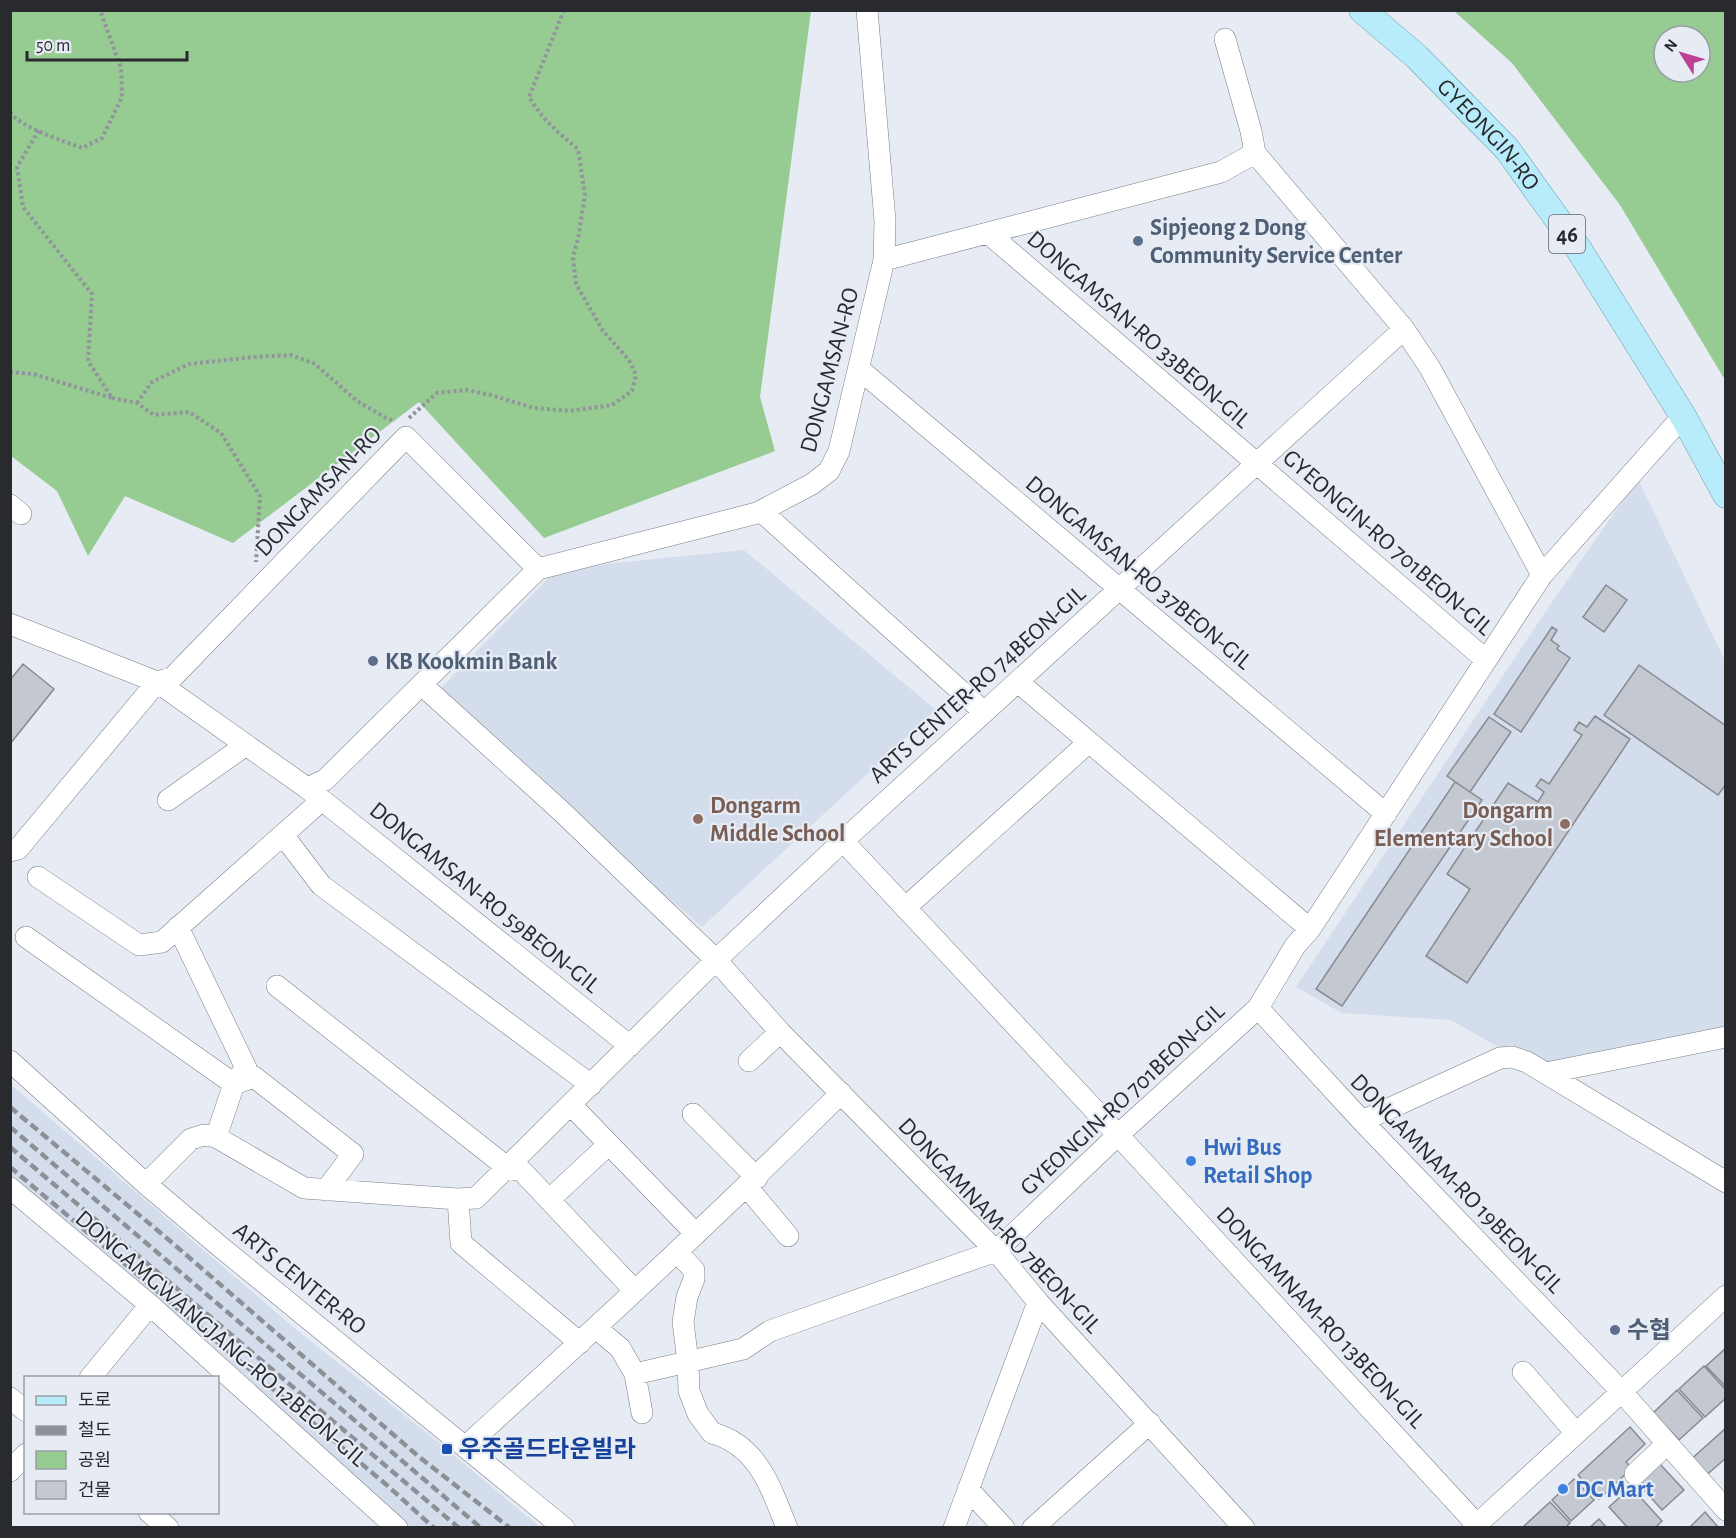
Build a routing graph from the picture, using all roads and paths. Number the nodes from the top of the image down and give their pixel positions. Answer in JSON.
{"nodes":[{"id":1,"x":100,"y":10,"type":"edge"},
{"id":2,"x":564,"y":10,"type":"edge"},
{"id":3,"x":867,"y":10,"type":"edge"},
{"id":4,"x":1362,"y":10,"type":"edge"},
{"id":5,"x":1225,"y":39,"type":"dead end"},
{"id":6,"x":10,"y":112,"type":"edge"},
{"id":7,"x":39,"y":130,"type":"junction"},
{"id":8,"x":1255,"y":153,"type":"junction"},
{"id":9,"x":988,"y":233,"type":"junction"},
{"id":10,"x":884,"y":260,"type":"junction"},
{"id":11,"x":1404,"y":329,"type":"junction"},
{"id":12,"x":859,"y":369,"type":"junction"},
{"id":13,"x":10,"y":372,"type":"edge"},
{"id":14,"x":112,"y":398,"type":"junction"},
{"id":15,"x":137,"y":403,"type":"junction"},
{"id":16,"x":1683,"y":416,"type":"junction"},
{"id":17,"x":1257,"y":463,"type":"junction"},
{"id":18,"x":1725,"y":495,"type":"edge"},
{"id":19,"x":761,"y":511,"type":"junction"},
{"id":20,"x":537,"y":570,"type":"junction"},
{"id":21,"x":1542,"y":575,"type":"junction"},
{"id":22,"x":1119,"y":589,"type":"junction"},
{"id":23,"x":255,"y":592,"type":"junction"},
{"id":24,"x":10,"y":624,"type":"edge"},
{"id":25,"x":1486,"y":660,"type":"junction"},
{"id":26,"x":157,"y":682,"type":"junction"},
{"id":27,"x":1018,"y":682,"type":"junction"},
{"id":28,"x":422,"y":685,"type":"junction"},
{"id":29,"x":984,"y":712,"type":"junction"},
{"id":30,"x":1089,"y":742,"type":"junction"},
{"id":31,"x":246,"y":745,"type":"junction"},
{"id":32,"x":314,"y":794,"type":"junction"},
{"id":33,"x":168,"y":800,"type":"dead end"},
{"id":34,"x":1386,"y":814,"type":"junction"},
{"id":35,"x":283,"y":835,"type":"junction"},
{"id":36,"x":843,"y":841,"type":"junction"},
{"id":37,"x":10,"y":851,"type":"edge"},
{"id":38,"x":38,"y":878,"type":"dead end"},
{"id":39,"x":905,"y":908,"type":"junction"},
{"id":40,"x":178,"y":927,"type":"junction"},
{"id":41,"x":1311,"y":929,"type":"junction"},
{"id":42,"x":26,"y":937,"type":"dead end"},
{"id":43,"x":716,"y":960,"type":"junction"},
{"id":44,"x":277,"y":986,"type":"dead end"},
{"id":45,"x":1258,"y":1008,"type":"junction"},
{"id":46,"x":780,"y":1032,"type":"junction"},
{"id":47,"x":1725,"y":1037,"type":"edge"},
{"id":48,"x":630,"y":1046,"type":"junction"},
{"id":49,"x":10,"y":1061,"type":"edge"},
{"id":50,"x":749,"y":1061,"type":"dead end"},
{"id":51,"x":1546,"y":1073,"type":"junction"},
{"id":52,"x":234,"y":1084,"type":"junction"},
{"id":53,"x":591,"y":1084,"type":"junction"},
{"id":54,"x":841,"y":1094,"type":"junction"},
{"id":55,"x":571,"y":1105,"type":"junction"},
{"id":56,"x":693,"y":1114,"type":"dead end"},
{"id":57,"x":1362,"y":1121,"type":"junction"},
{"id":58,"x":1118,"y":1135,"type":"junction"},
{"id":59,"x":216,"y":1137,"type":"junction"},
{"id":60,"x":609,"y":1144,"type":"junction"},
{"id":61,"x":507,"y":1167,"type":"junction"},
{"id":62,"x":752,"y":1182,"type":"junction"},
{"id":63,"x":1725,"y":1182,"type":"edge"},
{"id":64,"x":146,"y":1184,"type":"junction"},
{"id":65,"x":10,"y":1188,"type":"edge"},
{"id":66,"x":326,"y":1190,"type":"junction"},
{"id":67,"x":458,"y":1199,"type":"junction"},
{"id":68,"x":549,"y":1200,"type":"junction"},
{"id":69,"x":696,"y":1234,"type":"junction"},
{"id":70,"x":788,"y":1236,"type":"dead end"},
{"id":71,"x":996,"y":1251,"type":"junction"},
{"id":72,"x":677,"y":1252,"type":"junction"},
{"id":73,"x":635,"y":1292,"type":"junction"},
{"id":74,"x":1725,"y":1296,"type":"edge"},
{"id":75,"x":1038,"y":1302,"type":"junction"},
{"id":76,"x":150,"y":1305,"type":"junction"},
{"id":77,"x":597,"y":1328,"type":"junction"},
{"id":78,"x":580,"y":1343,"type":"junction"},
{"id":79,"x":688,"y":1362,"type":"junction"},
{"id":80,"x":1522,"y":1372,"type":"dead end"},
{"id":81,"x":635,"y":1374,"type":"junction"},
{"id":82,"x":91,"y":1376,"type":"edge"},
{"id":83,"x":1621,"y":1391,"type":"junction"},
{"id":84,"x":10,"y":1398,"type":"edge"},
{"id":85,"x":24,"y":1409,"type":"edge"},
{"id":86,"x":642,"y":1413,"type":"dead end"},
{"id":87,"x":1150,"y":1423,"type":"junction"},
{"id":88,"x":1576,"y":1433,"type":"junction"},
{"id":89,"x":1667,"y":1444,"type":"junction"},
{"id":90,"x":466,"y":1446,"type":"junction"},
{"id":91,"x":24,"y":1456,"type":"edge"},
{"id":92,"x":10,"y":1471,"type":"edge"},
{"id":93,"x":1635,"y":1474,"type":"dead end"},
{"id":94,"x":968,"y":1489,"type":"junction"},
{"id":95,"x":1725,"y":1510,"type":"edge"},
{"id":96,"x":152,"y":1514,"type":"edge"},
{"id":97,"x":1476,"y":1526,"type":"edge"},
{"id":98,"x":168,"y":1527,"type":"edge"},
{"id":99,"x":397,"y":1527,"type":"edge"},
{"id":100,"x":564,"y":1527,"type":"edge"},
{"id":101,"x":787,"y":1527,"type":"edge"},
{"id":102,"x":954,"y":1527,"type":"edge"},
{"id":103,"x":1004,"y":1527,"type":"edge"},
{"id":104,"x":1034,"y":1527,"type":"edge"},
{"id":105,"x":1244,"y":1527,"type":"edge"}],
"edges":[{"from":1,"to":7,"type":"path"},
{"from":2,"to":15,"type":"path"},
{"from":3,"to":10,"type":"street","name":"DONGAMSAN-RO"},
{"from":4,"to":16,"type":"main road","name":"GYEONGIN-RO","number":"46"},
{"from":5,"to":8,"type":"street"},
{"from":6,"to":7,"type":"path"},
{"from":7,"to":14,"type":"path"},
{"from":8,"to":9,"type":"street","name":"DONGAMSAN-RO 33BEON-GIL"},
{"from":8,"to":11,"type":"street"},
{"from":9,"to":10,"type":"street","name":"DONGAMSAN-RO 33BEON-GIL"},
{"from":9,"to":17,"type":"street","name":"DONGAMSAN-RO 33BEON-GIL"},
{"from":10,"to":12,"type":"street","name":"DONGAMSAN-RO"},
{"from":11,"to":17,"type":"street","name":"ARTS CENTER-RO 74BEON-GIL"},
{"from":11,"to":21,"type":"street"},
{"from":12,"to":19,"type":"street","name":"DONGAMSAN-RO"},
{"from":12,"to":22,"type":"street","name":"DONGAMSAN-RO 37BEON-GIL"},
{"from":13,"to":14,"type":"path"},
{"from":14,"to":15,"type":"path"},
{"from":15,"to":23,"type":"path"},
{"from":16,"to":18,"type":"main road","name":"GYEONGIN-RO","number":"46"},
{"from":16,"to":21,"type":"street","name":"GYEONGIN-RO 701BEON-GIL"},
{"from":17,"to":22,"type":"street","name":"ARTS CENTER-RO 74BEON-GIL"},
{"from":17,"to":25,"type":"street","name":"GYEONGIN-RO 701BEON-GIL"},
{"from":19,"to":20,"type":"street","name":"DONGAMSAN-RO"},
{"from":19,"to":29,"type":"street"},
{"from":20,"to":23,"type":"street","name":"DONGAMSAN-RO"},
{"from":20,"to":28,"type":"street"},
{"from":21,"to":25,"type":"street","name":"GYEONGIN-RO 701BEON-GIL"},
{"from":22,"to":27,"type":"street","name":"ARTS CENTER-RO 74BEON-GIL"},
{"from":22,"to":34,"type":"street","name":"DONGAMSAN-RO 37BEON-GIL"},
{"from":23,"to":26,"type":"street","name":"DONGAMSAN-RO"},
{"from":24,"to":26,"type":"street"},
{"from":25,"to":34,"type":"street","name":"GYEONGIN-RO 701BEON-GIL"},
{"from":26,"to":31,"type":"street"},
{"from":26,"to":37,"type":"street","name":"DONGAMSAN-RO"},
{"from":27,"to":29,"type":"street","name":"ARTS CENTER-RO 74BEON-GIL"},
{"from":27,"to":30,"type":"street"},
{"from":28,"to":32,"type":"street"},
{"from":28,"to":43,"type":"street","name":"DONGAMNAM-RO 7BEON-GIL"},
{"from":29,"to":36,"type":"street","name":"ARTS CENTER-RO 74BEON-GIL"},
{"from":30,"to":39,"type":"street"},
{"from":30,"to":41,"type":"street"},
{"from":31,"to":32,"type":"street"},
{"from":31,"to":33,"type":"street"},
{"from":32,"to":35,"type":"street"},
{"from":32,"to":48,"type":"street","name":"DONGAMSAN-RO 59BEON-GIL"},
{"from":34,"to":41,"type":"street","name":"GYEONGIN-RO 701BEON-GIL"},
{"from":35,"to":40,"type":"street"},
{"from":35,"to":53,"type":"street"},
{"from":36,"to":39,"type":"street","name":"DONGAMNAM-RO 13BEON-GIL"},
{"from":36,"to":43,"type":"street","name":"ARTS CENTER-RO 74BEON-GIL"},
{"from":38,"to":40,"type":"street"},
{"from":39,"to":58,"type":"street","name":"DONGAMNAM-RO 13BEON-GIL"},
{"from":40,"to":52,"type":"street"},
{"from":41,"to":45,"type":"street","name":"GYEONGIN-RO 701BEON-GIL"},
{"from":42,"to":52,"type":"street"},
{"from":43,"to":46,"type":"street","name":"DONGAMNAM-RO 7BEON-GIL"},
{"from":43,"to":48,"type":"street","name":"ARTS CENTER-RO 74BEON-GIL"},
{"from":44,"to":61,"type":"street"},
{"from":45,"to":57,"type":"street","name":"DONGAMNAM-RO 19BEON-GIL"},
{"from":45,"to":58,"type":"street","name":"GYEONGIN-RO 701BEON-GIL"},
{"from":46,"to":50,"type":"street"},
{"from":46,"to":54,"type":"street","name":"DONGAMNAM-RO 7BEON-GIL"},
{"from":47,"to":51,"type":"street"},
{"from":48,"to":53,"type":"street","name":"ARTS CENTER-RO 74BEON-GIL"},
{"from":49,"to":64,"type":"street","name":"ARTS CENTER-RO"},
{"from":51,"to":57,"type":"street"},
{"from":51,"to":63,"type":"street"},
{"from":52,"to":59,"type":"street"},
{"from":52,"to":66,"type":"street"},
{"from":53,"to":55,"type":"street","name":"ARTS CENTER-RO 74BEON-GIL"},
{"from":54,"to":62,"type":"street"},
{"from":54,"to":71,"type":"street","name":"DONGAMNAM-RO 7BEON-GIL"},
{"from":55,"to":60,"type":"street"},
{"from":55,"to":61,"type":"street","name":"ARTS CENTER-RO 74BEON-GIL"},
{"from":56,"to":62,"type":"street"},
{"from":57,"to":83,"type":"street","name":"DONGAMNAM-RO 19BEON-GIL"},
{"from":58,"to":71,"type":"street","name":"GYEONGIN-RO 701BEON-GIL"},
{"from":58,"to":97,"type":"street","name":"DONGAMNAM-RO 13BEON-GIL"},
{"from":59,"to":64,"type":"street"},
{"from":59,"to":66,"type":"street","name":"ARTS CENTER-RO 74BEON-GIL"},
{"from":60,"to":68,"type":"street"},
{"from":60,"to":69,"type":"street"},
{"from":61,"to":67,"type":"street","name":"ARTS CENTER-RO 74BEON-GIL"},
{"from":61,"to":68,"type":"street"},
{"from":62,"to":69,"type":"street"},
{"from":62,"to":70,"type":"street"},
{"from":64,"to":90,"type":"street","name":"ARTS CENTER-RO"},
{"from":65,"to":76,"type":"street","name":"DONGAMGWANGJANG-RO 12BEON-GIL"},
{"from":66,"to":67,"type":"street","name":"ARTS CENTER-RO 74BEON-GIL"},
{"from":67,"to":78,"type":"street"},
{"from":68,"to":73,"type":"street"},
{"from":69,"to":72,"type":"street"},
{"from":71,"to":75,"type":"street","name":"DONGAMNAM-RO 7BEON-GIL"},
{"from":71,"to":79,"type":"street","name":"GYEONGIN-RO 701BEON-GIL"},
{"from":72,"to":73,"type":"street"},
{"from":72,"to":79,"type":"street"},
{"from":73,"to":77,"type":"street"},
{"from":74,"to":83,"type":"street"},
{"from":75,"to":87,"type":"street","name":"DONGAMNAM-RO 7BEON-GIL"},
{"from":75,"to":94,"type":"street"},
{"from":76,"to":82,"type":"street"},
{"from":76,"to":99,"type":"street","name":"DONGAMGWANGJANG-RO 12BEON-GIL"},
{"from":77,"to":78,"type":"street"},
{"from":77,"to":81,"type":"street"},
{"from":78,"to":90,"type":"street"},
{"from":79,"to":81,"type":"street","name":"GYEONGIN-RO 701BEON-GIL"},
{"from":79,"to":101,"type":"street"},
{"from":80,"to":88,"type":"street"},
{"from":81,"to":86,"type":"street"},
{"from":83,"to":88,"type":"street"},
{"from":83,"to":89,"type":"street","name":"DONGAMNAM-RO 19BEON-GIL"},
{"from":84,"to":85,"type":"street"},
{"from":87,"to":104,"type":"street"},
{"from":87,"to":105,"type":"street","name":"DONGAMNAM-RO 7BEON-GIL"},
{"from":88,"to":97,"type":"street"},
{"from":89,"to":93,"type":"street"},
{"from":89,"to":95,"type":"street","name":"DONGAMNAM-RO 19BEON-GIL"},
{"from":90,"to":100,"type":"street","name":"ARTS CENTER-RO"},
{"from":91,"to":92,"type":"street"},
{"from":94,"to":102,"type":"street"},
{"from":94,"to":103,"type":"street"},
{"from":96,"to":98,"type":"street"}]}
